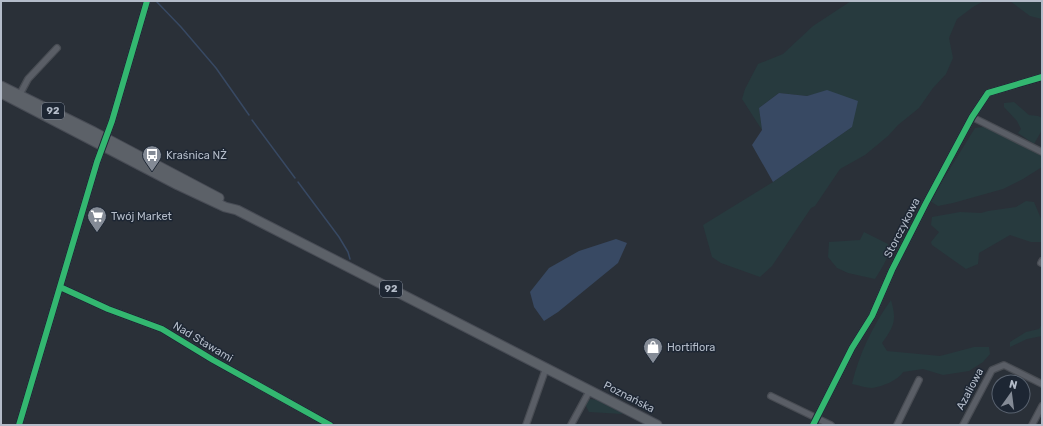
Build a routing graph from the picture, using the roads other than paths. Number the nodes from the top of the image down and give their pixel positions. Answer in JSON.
{"nodes":[{"id":1,"x":148,"y":1,"type":"edge"},
{"id":2,"x":56,"y":48,"type":"dead end"},
{"id":3,"x":1042,"y":77,"type":"edge"},
{"id":4,"x":1,"y":86,"type":"edge"},
{"id":5,"x":1,"y":93,"type":"edge"},
{"id":6,"x":20,"y":94,"type":"junction"},
{"id":7,"x":972,"y":117,"type":"junction"},
{"id":8,"x":104,"y":142,"type":"junction"},
{"id":9,"x":1042,"y":152,"type":"edge"},
{"id":10,"x":60,"y":287,"type":"junction"},
{"id":11,"x":546,"y":368,"type":"junction"},
{"id":12,"x":919,"y":380,"type":"dead end"},
{"id":13,"x":1042,"y":384,"type":"edge"},
{"id":14,"x":590,"y":390,"type":"junction"},
{"id":15,"x":770,"y":396,"type":"dead end"},
{"id":16,"x":1042,"y":406,"type":"edge"},
{"id":17,"x":817,"y":418,"type":"junction"},
{"id":18,"x":19,"y":425,"type":"edge"},
{"id":19,"x":330,"y":425,"type":"edge"},
{"id":20,"x":526,"y":425,"type":"edge"},
{"id":21,"x":571,"y":425,"type":"edge"},
{"id":22,"x":657,"y":425,"type":"edge"},
{"id":23,"x":813,"y":425,"type":"edge"},
{"id":24,"x":831,"y":425,"type":"edge"},
{"id":25,"x":897,"y":425,"type":"edge"},
{"id":26,"x":963,"y":425,"type":"edge"},
{"id":27,"x":1032,"y":425,"type":"edge"}],
"edges":[{"from":1,"to":8,"type":"street"},
{"from":2,"to":6,"type":"street"},
{"from":3,"to":7,"type":"street","name":"Storczykowa"},
{"from":4,"to":6,"type":"main road","number":"92"},
{"from":5,"to":8,"type":"main road","number":"92"},
{"from":6,"to":8,"type":"main road","number":"92"},
{"from":7,"to":9,"type":"street"},
{"from":7,"to":17,"type":"street","name":"Storczykowa"},
{"from":8,"to":10,"type":"street"},
{"from":8,"to":11,"type":"main road","number":"92"},
{"from":10,"to":18,"type":"street"},
{"from":10,"to":19,"type":"street","name":"Nad Stawami"},
{"from":11,"to":14,"type":"main road","number":"92"},
{"from":11,"to":20,"type":"street"},
{"from":12,"to":25,"type":"street"},
{"from":13,"to":26,"type":"street","name":"Azaliowa"},
{"from":14,"to":21,"type":"street"},
{"from":14,"to":22,"type":"main road","name":"Poznańska","number":"92"},
{"from":15,"to":17,"type":"street"},
{"from":16,"to":27,"type":"street"},
{"from":17,"to":23,"type":"street","name":"Storczykowa"},
{"from":17,"to":24,"type":"street"}]}
